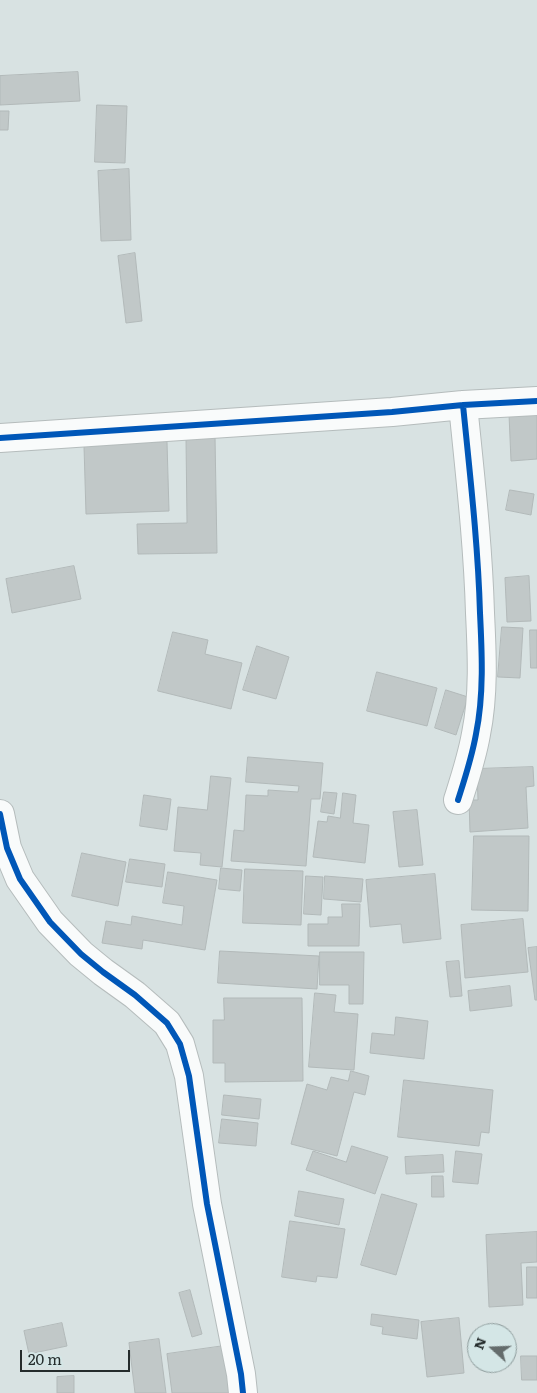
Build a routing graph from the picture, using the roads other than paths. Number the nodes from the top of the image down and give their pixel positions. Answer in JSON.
{"nodes":[{"id":1,"x":537,"y":401,"type":"edge"},
{"id":2,"x":463,"y":406,"type":"junction"},
{"id":3,"x":0,"y":438,"type":"edge"},
{"id":4,"x":458,"y":800,"type":"dead end"},
{"id":5,"x":0,"y":814,"type":"edge"},
{"id":6,"x":243,"y":1393,"type":"edge"}],
"edges":[{"from":1,"to":2,"type":"street"},
{"from":2,"to":3,"type":"street"},
{"from":2,"to":4,"type":"street"},
{"from":5,"to":6,"type":"street"}]}
